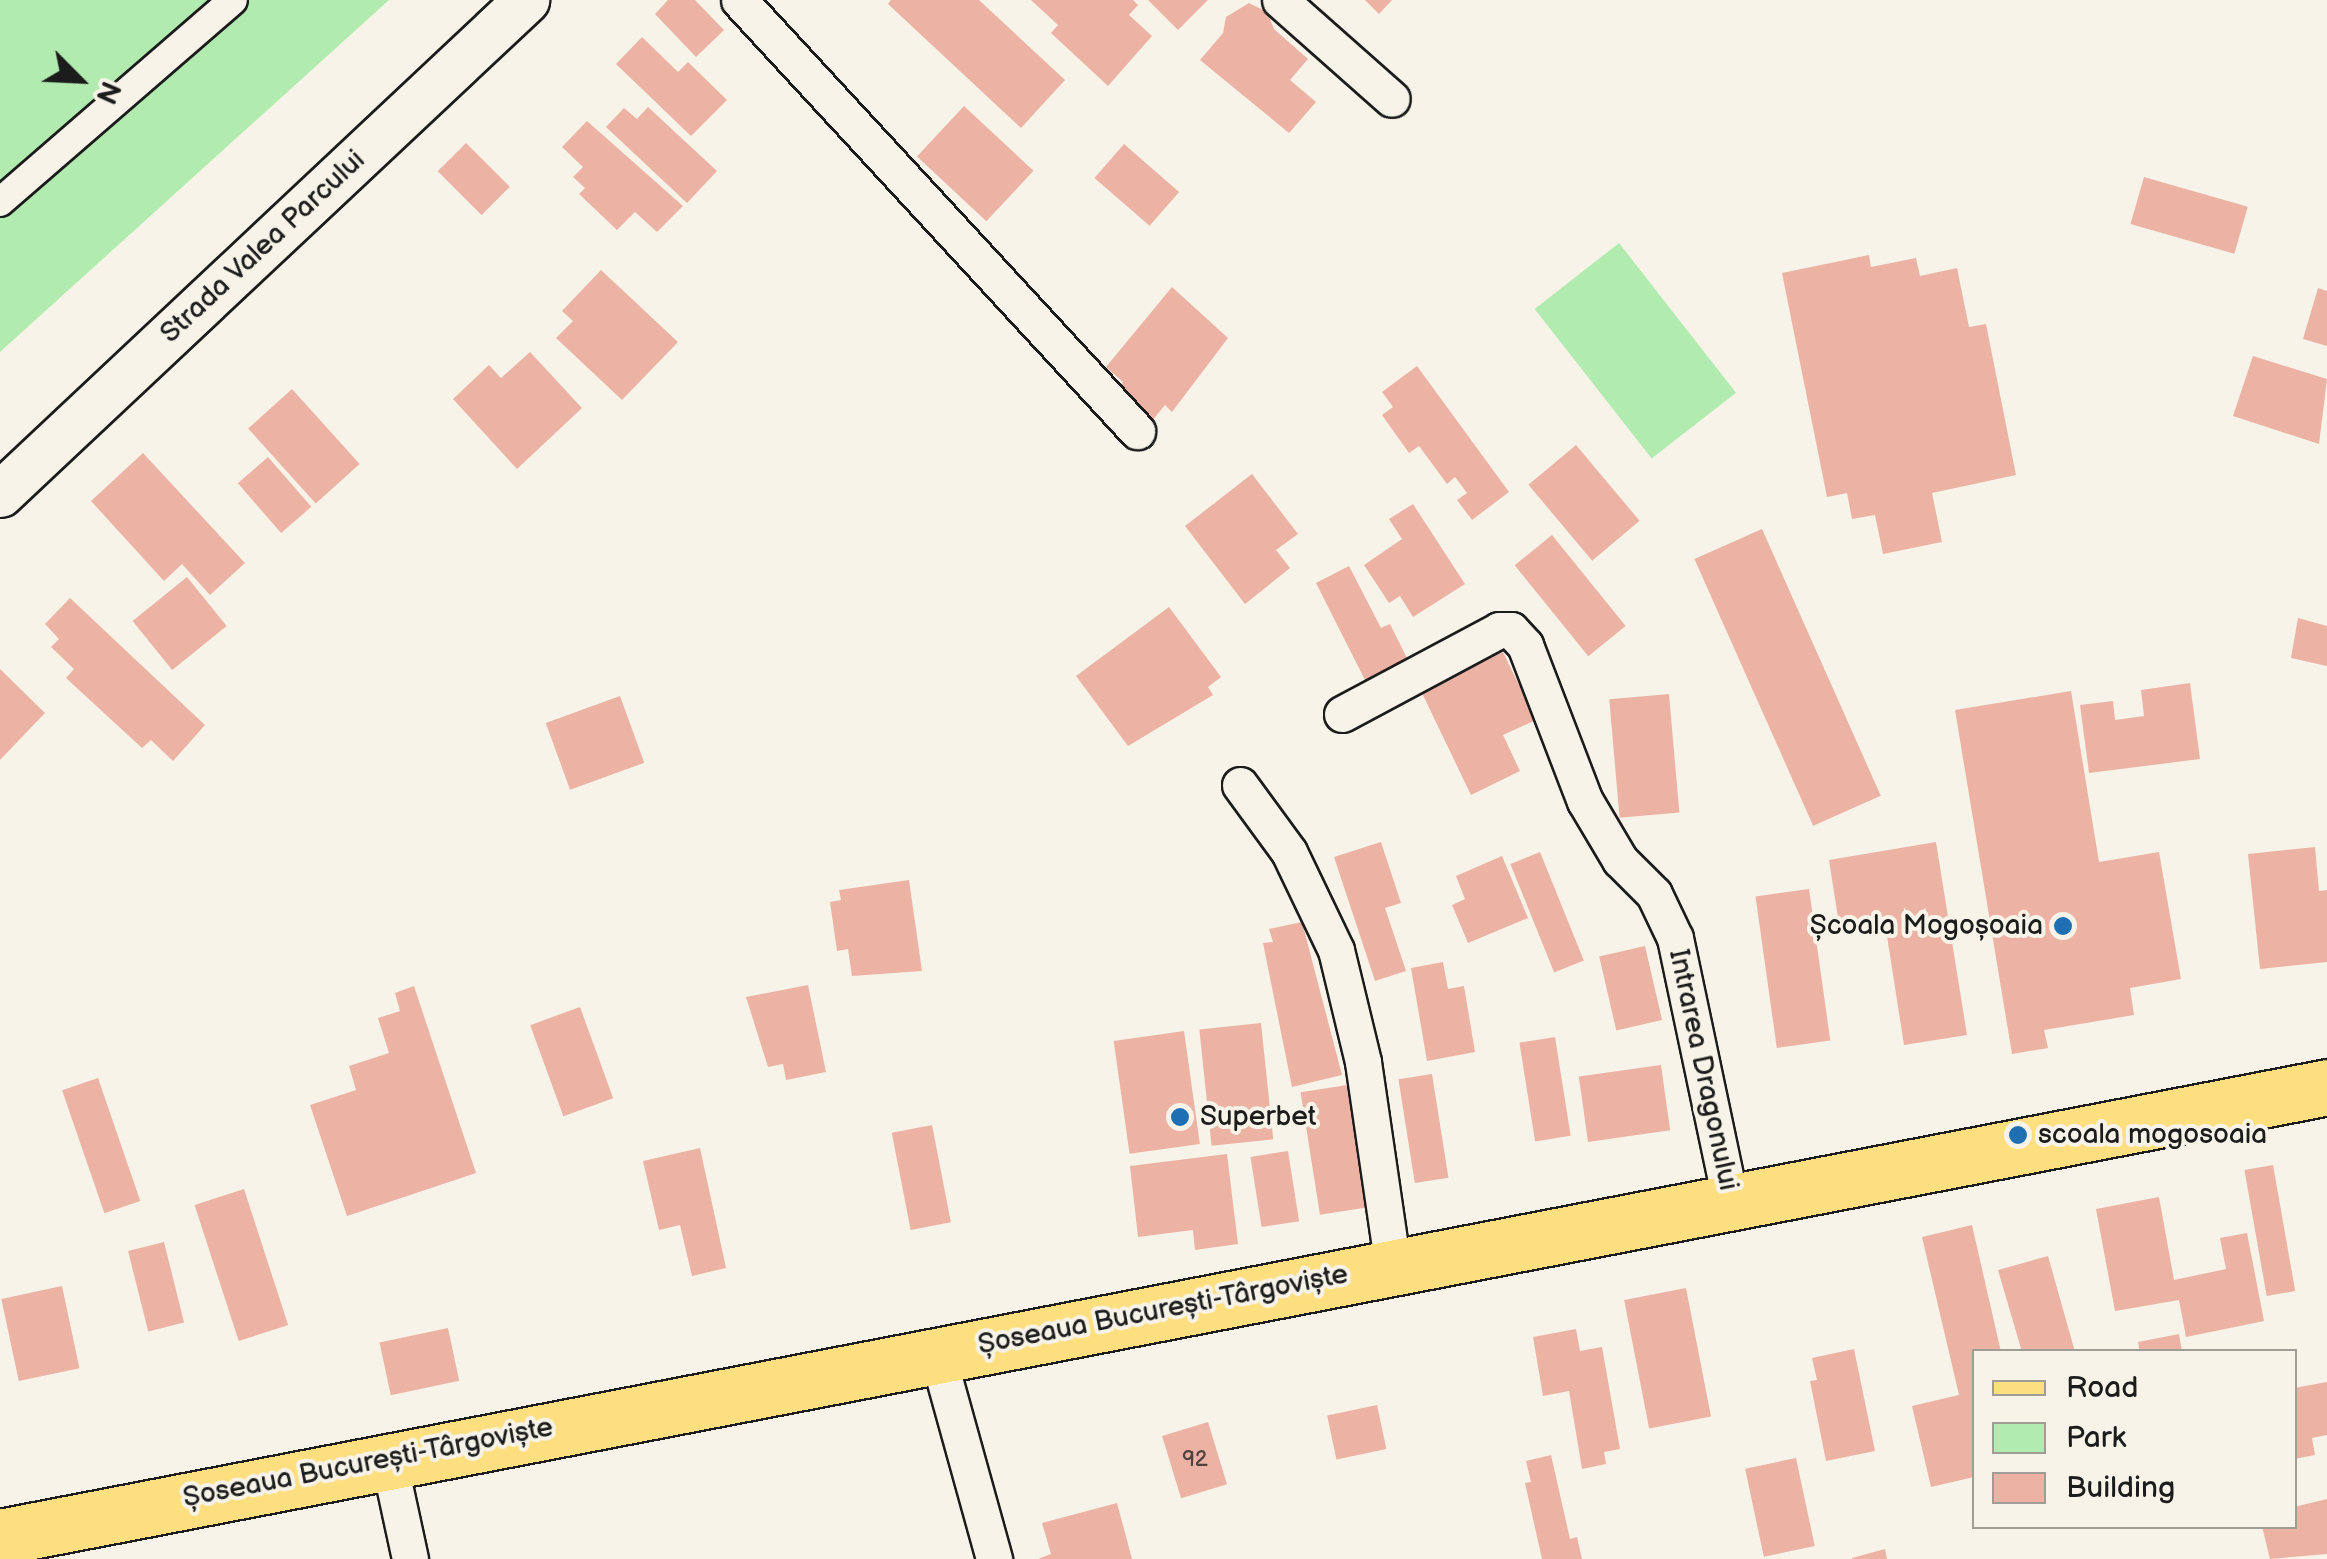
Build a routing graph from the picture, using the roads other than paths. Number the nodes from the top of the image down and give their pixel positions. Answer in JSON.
{"nodes":[{"id":1,"x":233,"y":0,"type":"edge"},
{"id":2,"x":526,"y":0,"type":"edge"},
{"id":3,"x":740,"y":0,"type":"edge"},
{"id":4,"x":1280,"y":0,"type":"edge"},
{"id":5,"x":1392,"y":99,"type":"dead end"},
{"id":6,"x":0,"y":202,"type":"edge"},
{"id":7,"x":1137,"y":431,"type":"dead end"},
{"id":8,"x":0,"y":494,"type":"edge"},
{"id":9,"x":1342,"y":714,"type":"dead end"},
{"id":10,"x":1240,"y":785,"type":"dead end"},
{"id":11,"x":2327,"y":1088,"type":"edge"},
{"id":12,"x":1731,"y":1204,"type":"junction"},
{"id":13,"x":1393,"y":1267,"type":"junction"},
{"id":14,"x":937,"y":1353,"type":"junction"},
{"id":15,"x":388,"y":1458,"type":"junction"},
{"id":16,"x":0,"y":1537,"type":"edge"},
{"id":17,"x":410,"y":1559,"type":"edge"},
{"id":18,"x":994,"y":1559,"type":"edge"}],
"edges":[{"from":1,"to":6,"type":"street"},
{"from":2,"to":8,"type":"street","name":"Strada Valea Parcului"},
{"from":3,"to":7,"type":"street"},
{"from":4,"to":5,"type":"street"},
{"from":9,"to":12,"type":"street","name":"Intrarea Dragonului"},
{"from":10,"to":13,"type":"street"},
{"from":11,"to":12,"type":"main road","name":"Șoseaua București-Târgoviște"},
{"from":12,"to":13,"type":"main road","name":"Șoseaua București-Târgoviște"},
{"from":13,"to":14,"type":"main road","name":"Șoseaua București-Târgoviște"},
{"from":14,"to":15,"type":"main road","name":"Șoseaua București-Târgoviște"},
{"from":14,"to":18,"type":"street"},
{"from":15,"to":16,"type":"main road","name":"Șoseaua București-Târgoviște"},
{"from":15,"to":17,"type":"street"}]}
